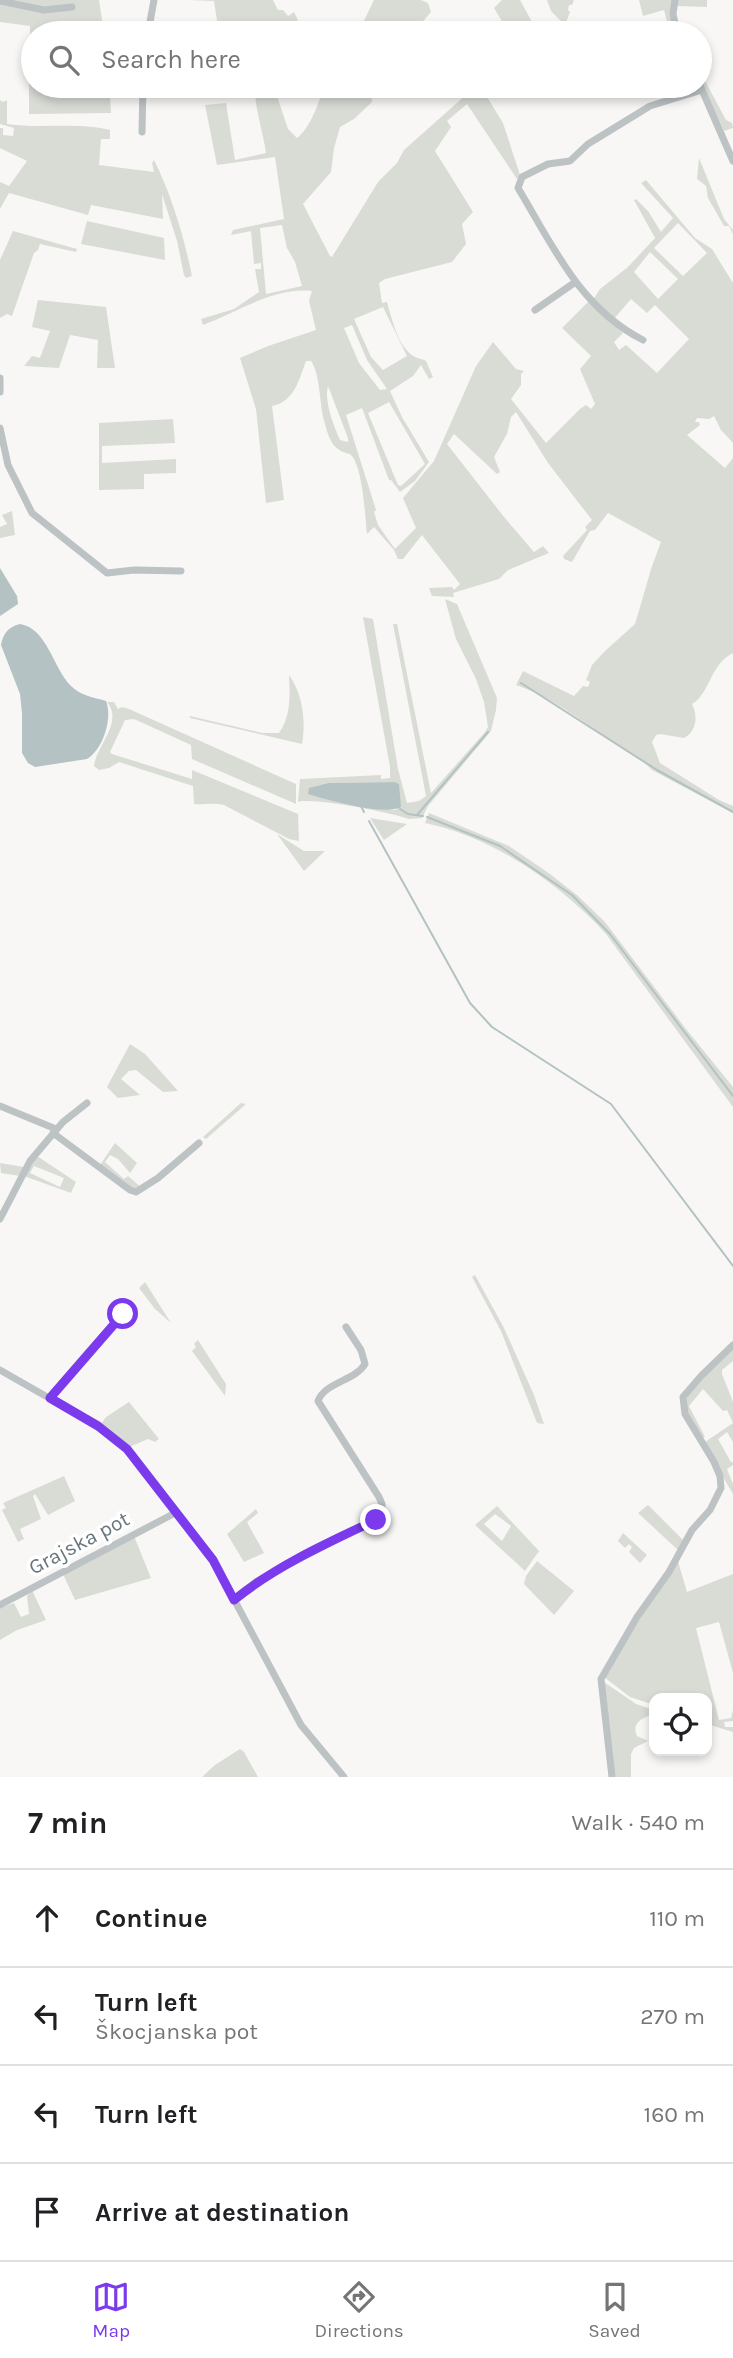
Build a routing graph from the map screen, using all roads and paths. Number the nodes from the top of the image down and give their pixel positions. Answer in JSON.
{"nodes":[{"id":1,"x":154,"y":0,"type":"edge"},
{"id":2,"x":675,"y":0,"type":"edge"},
{"id":3,"x":0,"y":1,"type":"edge"},
{"id":4,"x":72,"y":8,"type":"dead end"},
{"id":5,"x":150,"y":21,"type":"edge"},
{"id":6,"x":674,"y":21,"type":"edge"},
{"id":7,"x":143,"y":98,"type":"edge"},
{"id":8,"x":673,"y":98,"type":"edge"},
{"id":9,"x":705,"y":98,"type":"edge"},
{"id":10,"x":142,"y":132,"type":"dead end"},
{"id":11,"x":733,"y":161,"type":"edge"},
{"id":12,"x":574,"y":283,"type":"junction"},
{"id":13,"x":535,"y":310,"type":"dead end"},
{"id":14,"x":643,"y":340,"type":"dead end"},
{"id":15,"x":0,"y":378,"type":"edge"},
{"id":16,"x":0,"y":392,"type":"edge"},
{"id":17,"x":0,"y":428,"type":"edge"},
{"id":18,"x":181,"y":571,"type":"dead end"},
{"id":19,"x":88,"y":1103,"type":"dead end"},
{"id":20,"x":0,"y":1106,"type":"edge"},
{"id":21,"x":55,"y":1131,"type":"junction"},
{"id":22,"x":199,"y":1143,"type":"dead end"},
{"id":23,"x":0,"y":1219,"type":"edge"},
{"id":24,"x":123,"y":1314,"type":"dead end"},
{"id":25,"x":346,"y":1326,"type":"dead end"},
{"id":26,"x":733,"y":1345,"type":"edge"},
{"id":27,"x":0,"y":1370,"type":"edge"},
{"id":28,"x":50,"y":1398,"type":"junction"},
{"id":29,"x":175,"y":1513,"type":"junction"},
{"id":30,"x":234,"y":1600,"type":"junction"},
{"id":31,"x":0,"y":1605,"type":"edge"},
{"id":32,"x":344,"y":1777,"type":"edge"},
{"id":33,"x":612,"y":1777,"type":"edge"}],
"edges":[{"from":1,"to":5,"type":"street"},
{"from":2,"to":6,"type":"street"},
{"from":3,"to":4,"type":"street"},
{"from":7,"to":10,"type":"street"},
{"from":8,"to":12,"type":"street"},
{"from":9,"to":11,"type":"street"},
{"from":12,"to":13,"type":"street"},
{"from":12,"to":14,"type":"street"},
{"from":15,"to":16,"type":"street"},
{"from":17,"to":18,"type":"street"},
{"from":19,"to":21,"type":"street"},
{"from":20,"to":21,"type":"street"},
{"from":21,"to":22,"type":"street"},
{"from":21,"to":23,"type":"street"},
{"from":24,"to":28,"type":"street"},
{"from":25,"to":30,"type":"street"},
{"from":26,"to":33,"type":"street"},
{"from":27,"to":28,"type":"street"},
{"from":28,"to":29,"type":"street"},
{"from":29,"to":30,"type":"street"},
{"from":29,"to":31,"type":"street","name":"Grajska pot"},
{"from":30,"to":32,"type":"street"}]}
